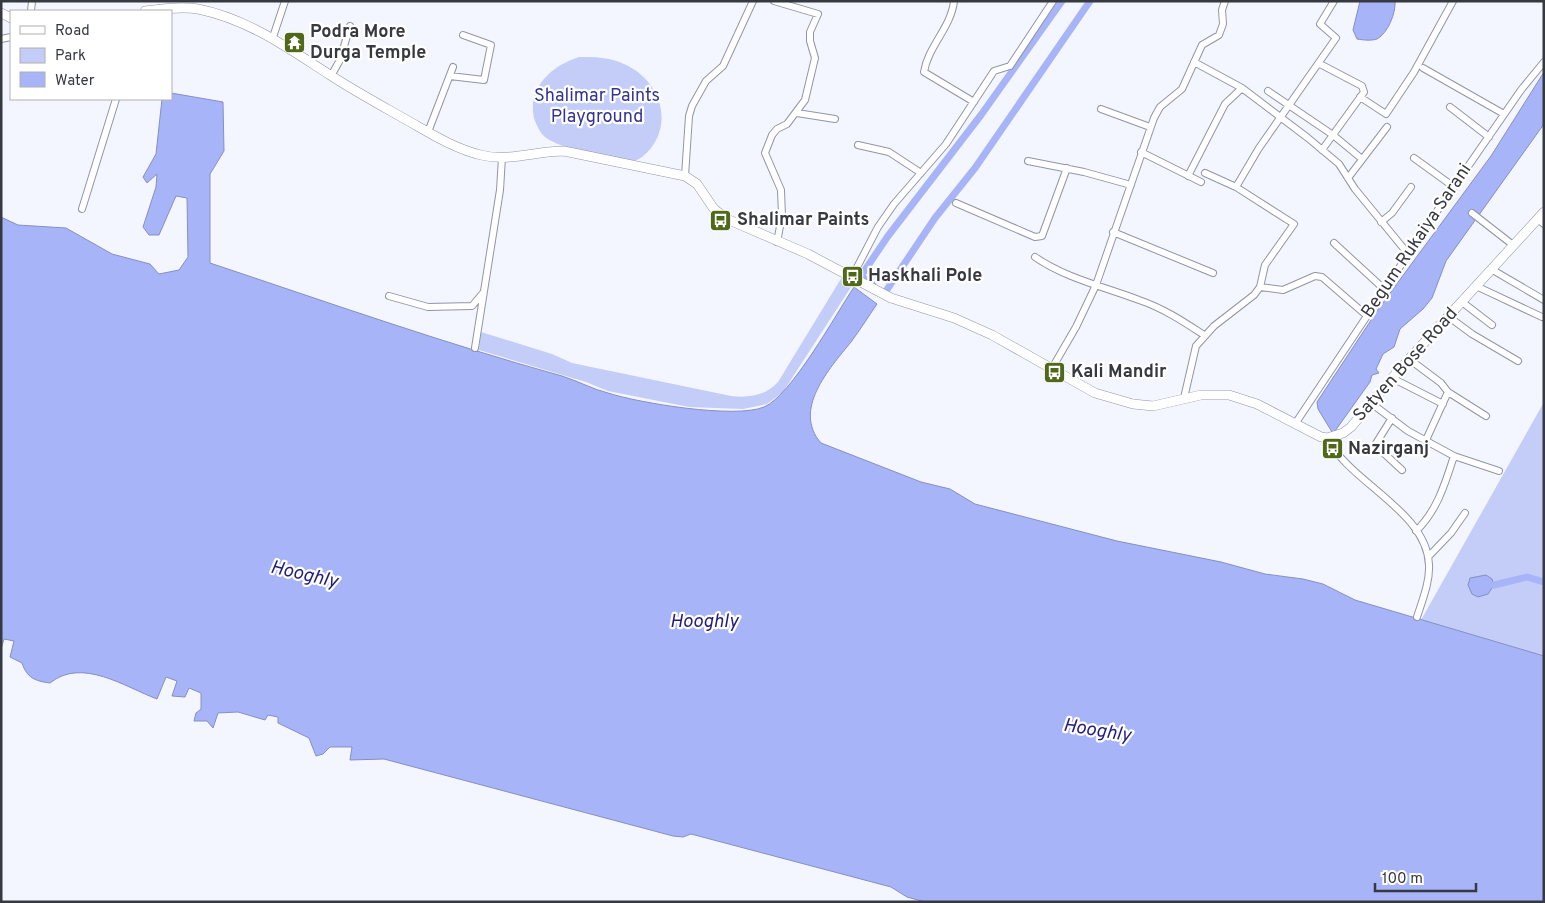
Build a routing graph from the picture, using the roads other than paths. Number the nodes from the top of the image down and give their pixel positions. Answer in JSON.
{"nodes":[{"id":1,"x":285,"y":1,"type":"edge"},
{"id":2,"x":753,"y":1,"type":"edge"},
{"id":3,"x":774,"y":1,"type":"edge"},
{"id":4,"x":954,"y":1,"type":"edge"},
{"id":5,"x":1053,"y":1,"type":"edge"},
{"id":6,"x":1225,"y":1,"type":"edge"},
{"id":7,"x":1334,"y":1,"type":"edge"},
{"id":8,"x":1453,"y":1,"type":"edge"},
{"id":9,"x":171,"y":10,"type":"edge"},
{"id":10,"x":350,"y":26,"type":"dead end"},
{"id":11,"x":463,"y":35,"type":"dead end"},
{"id":12,"x":273,"y":37,"type":"junction"},
{"id":13,"x":1194,"y":62,"type":"junction"},
{"id":14,"x":1544,"y":62,"type":"edge"},
{"id":15,"x":1320,"y":64,"type":"junction"},
{"id":16,"x":454,"y":67,"type":"dead end"},
{"id":17,"x":1423,"y":68,"type":"dead end"},
{"id":18,"x":331,"y":76,"type":"junction"},
{"id":19,"x":450,"y":76,"type":"junction"},
{"id":20,"x":1242,"y":88,"type":"junction"},
{"id":21,"x":1268,"y":91,"type":"dead end"},
{"id":22,"x":1360,"y":97,"type":"junction"},
{"id":23,"x":116,"y":100,"type":"edge"},
{"id":24,"x":974,"y":102,"type":"junction"},
{"id":25,"x":1290,"y":106,"type":"junction"},
{"id":26,"x":1450,"y":107,"type":"dead end"},
{"id":27,"x":1101,"y":109,"type":"dead end"},
{"id":28,"x":797,"y":113,"type":"junction"},
{"id":29,"x":1504,"y":114,"type":"junction"},
{"id":30,"x":1282,"y":118,"type":"junction"},
{"id":31,"x":835,"y":119,"type":"dead end"},
{"id":32,"x":1386,"y":127,"type":"dead end"},
{"id":33,"x":1150,"y":128,"type":"junction"},
{"id":34,"x":428,"y":132,"type":"junction"},
{"id":35,"x":1333,"y":135,"type":"junction"},
{"id":36,"x":1489,"y":137,"type":"junction"},
{"id":37,"x":858,"y":146,"type":"dead end"},
{"id":38,"x":1322,"y":150,"type":"junction"},
{"id":39,"x":1141,"y":152,"type":"junction"},
{"id":40,"x":502,"y":157,"type":"junction"},
{"id":41,"x":1362,"y":158,"type":"junction"},
{"id":42,"x":1414,"y":158,"type":"dead end"},
{"id":43,"x":1028,"y":161,"type":"dead end"},
{"id":44,"x":1067,"y":168,"type":"junction"},
{"id":45,"x":921,"y":173,"type":"junction"},
{"id":46,"x":1206,"y":173,"type":"dead end"},
{"id":47,"x":685,"y":176,"type":"junction"},
{"id":48,"x":1188,"y":176,"type":"junction"},
{"id":49,"x":1348,"y":178,"type":"junction"},
{"id":50,"x":1201,"y":182,"type":"dead end"},
{"id":51,"x":1131,"y":185,"type":"junction"},
{"id":52,"x":1411,"y":187,"type":"dead end"},
{"id":53,"x":1454,"y":187,"type":"junction"},
{"id":54,"x":1236,"y":188,"type":"junction"},
{"id":55,"x":956,"y":203,"type":"dead end"},
{"id":56,"x":82,"y":209,"type":"dead end"},
{"id":57,"x":1472,"y":213,"type":"dead end"},
{"id":58,"x":1542,"y":219,"type":"edge"},
{"id":59,"x":1381,"y":222,"type":"junction"},
{"id":60,"x":1113,"y":232,"type":"junction"},
{"id":61,"x":777,"y":242,"type":"junction"},
{"id":62,"x":1334,"y":243,"type":"dead end"},
{"id":63,"x":1513,"y":245,"type":"junction"},
{"id":64,"x":1409,"y":255,"type":"junction"},
{"id":65,"x":1035,"y":257,"type":"dead end"},
{"id":66,"x":1491,"y":269,"type":"junction"},
{"id":67,"x":1213,"y":273,"type":"dead end"},
{"id":68,"x":854,"y":278,"type":"junction"},
{"id":69,"x":1096,"y":285,"type":"junction"},
{"id":70,"x":1476,"y":286,"type":"junction"},
{"id":71,"x":1260,"y":287,"type":"junction"},
{"id":72,"x":1384,"y":289,"type":"junction"},
{"id":73,"x":484,"y":292,"type":"junction"},
{"id":74,"x":389,"y":296,"type":"dead end"},
{"id":75,"x":1544,"y":300,"type":"edge"},
{"id":76,"x":1462,"y":302,"type":"junction"},
{"id":77,"x":1366,"y":315,"type":"junction"},
{"id":78,"x":1449,"y":317,"type":"junction"},
{"id":79,"x":1542,"y":317,"type":"dead end"},
{"id":80,"x":1492,"y":325,"type":"dead end"},
{"id":81,"x":1204,"y":335,"type":"junction"},
{"id":82,"x":475,"y":348,"type":"dead end"},
{"id":83,"x":1409,"y":359,"type":"junction"},
{"id":84,"x":1518,"y":361,"type":"dead end"},
{"id":85,"x":1051,"y":370,"type":"junction"},
{"id":86,"x":1392,"y":378,"type":"junction"},
{"id":87,"x":1448,"y":392,"type":"junction"},
{"id":88,"x":1184,"y":398,"type":"junction"},
{"id":89,"x":1372,"y":402,"type":"junction"},
{"id":90,"x":1443,"y":404,"type":"junction"},
{"id":91,"x":1486,"y":416,"type":"dead end"},
{"id":92,"x":1392,"y":418,"type":"junction"},
{"id":93,"x":1296,"y":424,"type":"junction"},
{"id":94,"x":1327,"y":438,"type":"junction"},
{"id":95,"x":1426,"y":440,"type":"junction"},
{"id":96,"x":1454,"y":456,"type":"junction"},
{"id":97,"x":1402,"y":470,"type":"dead end"},
{"id":98,"x":1498,"y":471,"type":"dead end"},
{"id":99,"x":1465,"y":513,"type":"dead end"},
{"id":100,"x":1416,"y":530,"type":"junction"},
{"id":101,"x":1428,"y":556,"type":"junction"},
{"id":102,"x":1417,"y":618,"type":"dead end"}],
"edges":[{"from":1,"to":12,"type":"street"},
{"from":2,"to":47,"type":"street"},
{"from":3,"to":28,"type":"street"},
{"from":4,"to":24,"type":"street"},
{"from":5,"to":24,"type":"street"},
{"from":6,"to":13,"type":"street"},
{"from":7,"to":15,"type":"street"},
{"from":8,"to":22,"type":"street"},
{"from":9,"to":12,"type":"main road"},
{"from":10,"to":18,"type":"street"},
{"from":11,"to":19,"type":"street"},
{"from":12,"to":18,"type":"main road"},
{"from":13,"to":20,"type":"street"},
{"from":13,"to":33,"type":"street"},
{"from":14,"to":29,"type":"street","name":"Begum Rukaiya Sarani"},
{"from":15,"to":22,"type":"street"},
{"from":15,"to":25,"type":"street"},
{"from":16,"to":19,"type":"street"},
{"from":17,"to":29,"type":"street"},
{"from":18,"to":34,"type":"main road"},
{"from":19,"to":34,"type":"street"},
{"from":20,"to":30,"type":"street"},
{"from":20,"to":48,"type":"street"},
{"from":21,"to":25,"type":"street"},
{"from":22,"to":35,"type":"street"},
{"from":23,"to":56,"type":"street"},
{"from":24,"to":45,"type":"street"},
{"from":25,"to":30,"type":"street"},
{"from":25,"to":35,"type":"street"},
{"from":26,"to":36,"type":"street"},
{"from":27,"to":33,"type":"street"},
{"from":28,"to":31,"type":"street"},
{"from":28,"to":61,"type":"street"},
{"from":29,"to":36,"type":"street","name":"Begum Rukaiya Sarani"},
{"from":30,"to":38,"type":"street"},
{"from":30,"to":54,"type":"street"},
{"from":32,"to":41,"type":"street"},
{"from":33,"to":39,"type":"street"},
{"from":34,"to":40,"type":"main road"},
{"from":35,"to":38,"type":"street"},
{"from":35,"to":41,"type":"street"},
{"from":36,"to":53,"type":"street","name":"Begum Rukaiya Sarani"},
{"from":37,"to":45,"type":"street"},
{"from":38,"to":49,"type":"street"},
{"from":39,"to":48,"type":"street"},
{"from":39,"to":51,"type":"street"},
{"from":40,"to":47,"type":"main road"},
{"from":40,"to":73,"type":"street"},
{"from":41,"to":49,"type":"street"},
{"from":42,"to":53,"type":"street"},
{"from":43,"to":44,"type":"street"},
{"from":44,"to":51,"type":"street"},
{"from":44,"to":55,"type":"street"},
{"from":45,"to":68,"type":"street"},
{"from":46,"to":54,"type":"street"},
{"from":47,"to":61,"type":"main road"},
{"from":48,"to":50,"type":"street"},
{"from":49,"to":59,"type":"street"},
{"from":51,"to":60,"type":"street"},
{"from":52,"to":59,"type":"street"},
{"from":53,"to":64,"type":"street","name":"Begum Rukaiya Sarani"},
{"from":54,"to":71,"type":"street"},
{"from":57,"to":63,"type":"street"},
{"from":58,"to":63,"type":"main road","name":"Satyen Bose Road"},
{"from":59,"to":64,"type":"street"},
{"from":60,"to":67,"type":"street"},
{"from":60,"to":69,"type":"street"},
{"from":61,"to":68,"type":"main road"},
{"from":62,"to":72,"type":"street"},
{"from":63,"to":66,"type":"main road","name":"Satyen Bose Road"},
{"from":64,"to":72,"type":"street","name":"Begum Rukaiya Sarani"},
{"from":65,"to":69,"type":"street"},
{"from":66,"to":70,"type":"main road","name":"Satyen Bose Road"},
{"from":66,"to":75,"type":"street"},
{"from":68,"to":85,"type":"main road"},
{"from":69,"to":81,"type":"street"},
{"from":69,"to":85,"type":"street"},
{"from":70,"to":76,"type":"main road","name":"Satyen Bose Road"},
{"from":70,"to":79,"type":"street"},
{"from":71,"to":77,"type":"street"},
{"from":71,"to":81,"type":"street"},
{"from":72,"to":77,"type":"street","name":"Begum Rukaiya Sarani"},
{"from":73,"to":74,"type":"street"},
{"from":73,"to":82,"type":"street"},
{"from":76,"to":78,"type":"main road","name":"Satyen Bose Road"},
{"from":76,"to":80,"type":"street"},
{"from":77,"to":93,"type":"street","name":"Begum Rukaiya Sarani"},
{"from":78,"to":83,"type":"main road","name":"Satyen Bose Road"},
{"from":78,"to":84,"type":"street"},
{"from":81,"to":88,"type":"street"},
{"from":83,"to":86,"type":"main road","name":"Satyen Bose Road"},
{"from":83,"to":87,"type":"street"},
{"from":85,"to":88,"type":"main road"},
{"from":86,"to":89,"type":"main road","name":"Satyen Bose Road"},
{"from":86,"to":90,"type":"street"},
{"from":87,"to":90,"type":"street"},
{"from":87,"to":91,"type":"street"},
{"from":88,"to":93,"type":"main road"},
{"from":89,"to":92,"type":"street"},
{"from":89,"to":94,"type":"main road","name":"Satyen Bose Road"},
{"from":90,"to":95,"type":"street"},
{"from":92,"to":95,"type":"street"},
{"from":92,"to":97,"type":"street"},
{"from":93,"to":94,"type":"main road"},
{"from":94,"to":100,"type":"street"},
{"from":95,"to":96,"type":"street"},
{"from":96,"to":98,"type":"street"},
{"from":96,"to":100,"type":"street"},
{"from":99,"to":101,"type":"street"},
{"from":100,"to":101,"type":"street"},
{"from":101,"to":102,"type":"street"}]}
